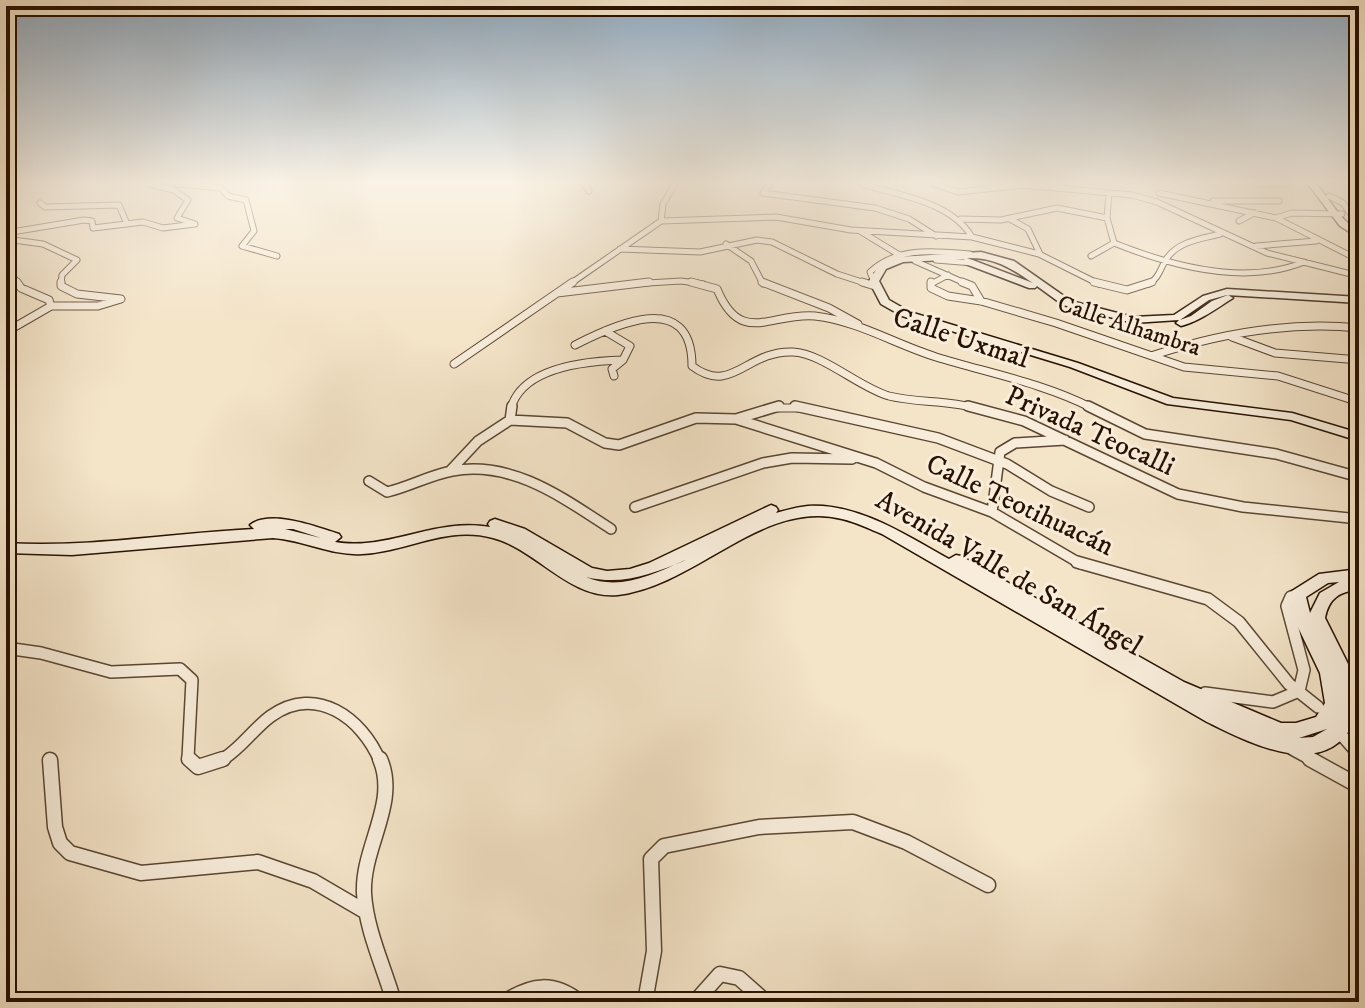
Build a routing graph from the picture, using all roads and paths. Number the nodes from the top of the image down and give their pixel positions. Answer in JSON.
{"nodes":[{"id":1,"x":254,"y":231,"type":"edge"},
{"id":2,"x":646,"y":231,"type":"edge"},
{"id":3,"x":860,"y":231,"type":"joint"},
{"id":4,"x":928,"y":231,"type":"edge"},
{"id":5,"x":968,"y":231,"type":"edge"},
{"id":6,"x":1029,"y":231,"type":"edge"},
{"id":7,"x":1111,"y":231,"type":"edge"},
{"id":8,"x":1214,"y":231,"type":"edge"},
{"id":9,"x":1299,"y":231,"type":"edge"},
{"id":10,"x":1220,"y":234,"type":"junction"},
{"id":11,"x":936,"y":236,"type":"junction"},
{"id":12,"x":972,"y":237,"type":"junction"},
{"id":13,"x":6,"y":239,"type":"edge"},
{"id":14,"x":1316,"y":241,"type":"junction"},
{"id":15,"x":1114,"y":243,"type":"junction"},
{"id":16,"x":726,"y":244,"type":"junction"},
{"id":17,"x":1252,"y":247,"type":"junction"},
{"id":18,"x":620,"y":249,"type":"junction"},
{"id":19,"x":1040,"y":254,"type":"junction"},
{"id":20,"x":900,"y":255,"type":"junction"},
{"id":21,"x":277,"y":256,"type":"dead end"},
{"id":22,"x":1091,"y":256,"type":"dead end"},
{"id":23,"x":979,"y":259,"type":"junction"},
{"id":24,"x":1359,"y":260,"type":"edge"},
{"id":25,"x":1162,"y":261,"type":"junction"},
{"id":26,"x":1304,"y":262,"type":"junction"},
{"id":27,"x":1018,"y":267,"type":"junction"},
{"id":28,"x":1002,"y":272,"type":"junction"},
{"id":29,"x":6,"y":274,"type":"edge"},
{"id":30,"x":948,"y":275,"type":"junction"},
{"id":31,"x":1359,"y":276,"type":"edge"},
{"id":32,"x":875,"y":285,"type":"junction"},
{"id":33,"x":557,"y":293,"type":"junction"},
{"id":34,"x":1359,"y":299,"type":"edge"},
{"id":35,"x":981,"y":301,"type":"junction"},
{"id":36,"x":51,"y":306,"type":"junction"},
{"id":37,"x":865,"y":328,"type":"junction"},
{"id":38,"x":1359,"y":328,"type":"edge"},
{"id":39,"x":605,"y":331,"type":"junction"},
{"id":40,"x":6,"y":332,"type":"edge"},
{"id":41,"x":984,"y":337,"type":"junction"},
{"id":42,"x":1232,"y":337,"type":"junction"},
{"id":43,"x":575,"y":345,"type":"dead end"},
{"id":44,"x":1154,"y":355,"type":"junction"},
{"id":45,"x":623,"y":360,"type":"junction"},
{"id":46,"x":1359,"y":360,"type":"edge"},
{"id":47,"x":454,"y":364,"type":"dead end"},
{"id":48,"x":614,"y":376,"type":"dead end"},
{"id":49,"x":1359,"y":402,"type":"edge"},
{"id":50,"x":736,"y":419,"type":"junction"},
{"id":51,"x":510,"y":420,"type":"junction"},
{"id":52,"x":1359,"y":430,"type":"edge"},
{"id":53,"x":1359,"y":437,"type":"edge"},
{"id":54,"x":1069,"y":440,"type":"junction"},
{"id":55,"x":861,"y":459,"type":"junction"},
{"id":56,"x":997,"y":460,"type":"junction"},
{"id":57,"x":449,"y":472,"type":"junction"},
{"id":58,"x":1359,"y":477,"type":"edge"},
{"id":59,"x":369,"y":481,"type":"dead end"},
{"id":60,"x":635,"y":507,"type":"dead end"},
{"id":61,"x":1089,"y":507,"type":"dead end"},
{"id":62,"x":992,"y":512,"type":"junction"},
{"id":63,"x":1359,"y":519,"type":"edge"},
{"id":64,"x":611,"y":529,"type":"dead end"},
{"id":65,"x":181,"y":535,"type":"junction"},
{"id":66,"x":6,"y":540,"type":"edge"},
{"id":67,"x":6,"y":548,"type":"edge"},
{"id":68,"x":1359,"y":574,"type":"edge"},
{"id":69,"x":1359,"y":584,"type":"edge"},
{"id":70,"x":1323,"y":587,"type":"junction"},
{"id":71,"x":1298,"y":595,"type":"junction"},
{"id":72,"x":1015,"y":599,"type":"junction"},
{"id":73,"x":6,"y":648,"type":"edge"},
{"id":74,"x":1178,"y":687,"type":"junction"},
{"id":75,"x":1299,"y":691,"type":"junction"},
{"id":76,"x":1318,"y":707,"type":"dead end"},
{"id":77,"x":1338,"y":731,"type":"junction"},
{"id":78,"x":1296,"y":741,"type":"junction"},
{"id":79,"x":1359,"y":755,"type":"edge"},
{"id":80,"x":50,"y":760,"type":"dead end"},
{"id":81,"x":1359,"y":786,"type":"edge"},
{"id":82,"x":988,"y":885,"type":"dead end"},
{"id":83,"x":366,"y":912,"type":"junction"},
{"id":84,"x":394,"y":1002,"type":"edge"},
{"id":85,"x":504,"y":1002,"type":"edge"},
{"id":86,"x":580,"y":1002,"type":"edge"},
{"id":87,"x":645,"y":1002,"type":"edge"},
{"id":88,"x":695,"y":1002,"type":"edge"},
{"id":89,"x":766,"y":1002,"type":"edge"}],
"edges":[{"from":1,"to":21,"type":"street"},
{"from":2,"to":18,"type":"street"},
{"from":3,"to":11,"type":"street"},
{"from":3,"to":20,"type":"street"},
{"from":4,"to":11,"type":"street"},
{"from":5,"to":12,"type":"street"},
{"from":6,"to":19,"type":"street"},
{"from":7,"to":15,"type":"street"},
{"from":8,"to":10,"type":"street"},
{"from":9,"to":14,"type":"street"},
{"from":10,"to":17,"type":"street"},
{"from":10,"to":25,"type":"street"},
{"from":11,"to":12,"type":"street"},
{"from":12,"to":19,"type":"street"},
{"from":13,"to":36,"type":"street"},
{"from":14,"to":17,"type":"street"},
{"from":14,"to":24,"type":"street"},
{"from":15,"to":22,"type":"street"},
{"from":15,"to":25,"type":"street"},
{"from":16,"to":18,"type":"street"},
{"from":16,"to":32,"type":"street"},
{"from":16,"to":37,"type":"street"},
{"from":17,"to":26,"type":"street"},
{"from":18,"to":33,"type":"street"},
{"from":19,"to":25,"type":"street"},
{"from":20,"to":23,"type":"street"},
{"from":20,"to":32,"type":"street"},
{"from":23,"to":27,"type":"street"},
{"from":23,"to":28,"type":"street"},
{"from":23,"to":30,"type":"street","name":"Calle Alhambra"},
{"from":23,"to":32,"type":"street"},
{"from":23,"to":41,"type":"street"},
{"from":25,"to":26,"type":"street"},
{"from":26,"to":31,"type":"street"},
{"from":27,"to":28,"type":"street"},
{"from":27,"to":34,"type":"street"},
{"from":28,"to":34,"type":"street"},
{"from":29,"to":36,"type":"street"},
{"from":30,"to":35,"type":"street","name":"Calle Alhambra"},
{"from":30,"to":35,"type":"street","name":"Calle Alhambra"},
{"from":32,"to":41,"type":"street"},
{"from":33,"to":37,"type":"street","name":"Calle Uxmal"},
{"from":33,"to":47,"type":"street"},
{"from":35,"to":44,"type":"street","name":"Calle Alhambra"},
{"from":36,"to":40,"type":"street"},
{"from":37,"to":58,"type":"street","name":"Calle Uxmal"},
{"from":38,"to":42,"type":"street"},
{"from":39,"to":43,"type":"street","name":"Privada Teocalli"},
{"from":39,"to":45,"type":"street"},
{"from":39,"to":54,"type":"street","name":"Privada Teocalli"},
{"from":41,"to":52,"type":"street"},
{"from":41,"to":53,"type":"street"},
{"from":42,"to":44,"type":"street"},
{"from":42,"to":46,"type":"street"},
{"from":44,"to":49,"type":"street","name":"Calle Alhambra"},
{"from":45,"to":48,"type":"street"},
{"from":45,"to":51,"type":"street"},
{"from":50,"to":51,"type":"street"},
{"from":50,"to":55,"type":"street","name":"Calle Teotihuacán"},
{"from":50,"to":56,"type":"street"},
{"from":51,"to":57,"type":"street"},
{"from":54,"to":56,"type":"street"},
{"from":54,"to":63,"type":"street","name":"Privada Teocalli"},
{"from":55,"to":60,"type":"street"},
{"from":55,"to":62,"type":"street","name":"Calle Teotihuacán"},
{"from":56,"to":61,"type":"street"},
{"from":56,"to":62,"type":"street"},
{"from":57,"to":59,"type":"street"},
{"from":57,"to":64,"type":"street"},
{"from":62,"to":75,"type":"street","name":"Calle Teotihuacán"},
{"from":65,"to":66,"type":"street","name":"Avenida Valle de San Ángel"},
{"from":65,"to":67,"type":"street","name":"Avenida Valle de San Ángel"},
{"from":65,"to":72,"type":"street","name":"Avenida Valle de San Ángel"},
{"from":68,"to":70,"type":"street"},
{"from":69,"to":70,"type":"street"},
{"from":70,"to":71,"type":"street"},
{"from":70,"to":77,"type":"street"},
{"from":71,"to":75,"type":"street"},
{"from":71,"to":78,"type":"street"},
{"from":72,"to":74,"type":"street","name":"Avenida Valle de San Ángel"},
{"from":72,"to":78,"type":"street","name":"Avenida Valle de San Ángel"},
{"from":73,"to":83,"type":"street"},
{"from":74,"to":75,"type":"street"},
{"from":74,"to":78,"type":"street","name":"Avenida Valle de San Ángel"},
{"from":75,"to":76,"type":"street","name":"Calle Teotihuacán"},
{"from":77,"to":78,"type":"street"},
{"from":77,"to":79,"type":"street"},
{"from":78,"to":81,"type":"street"},
{"from":80,"to":83,"type":"street"},
{"from":82,"to":87,"type":"street"},
{"from":83,"to":84,"type":"street"},
{"from":85,"to":86,"type":"street"},
{"from":88,"to":89,"type":"street"}]}
